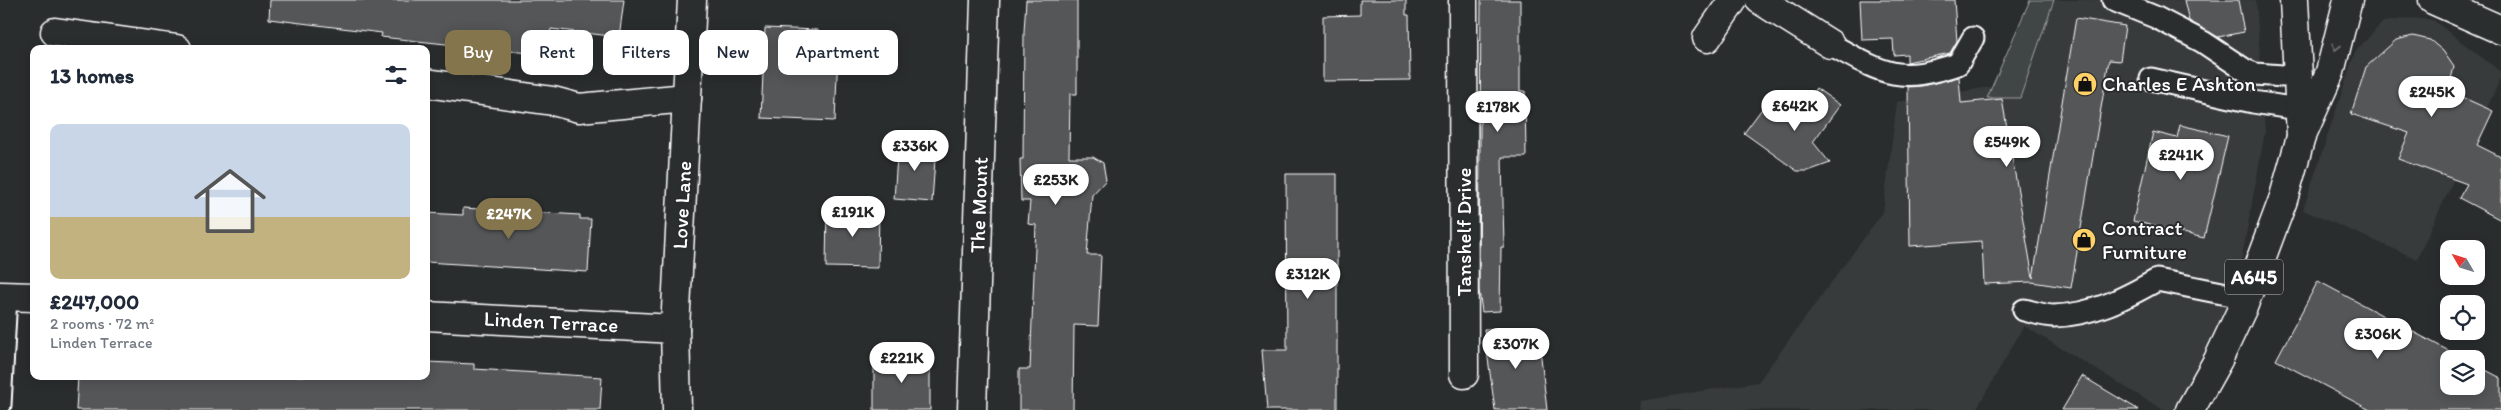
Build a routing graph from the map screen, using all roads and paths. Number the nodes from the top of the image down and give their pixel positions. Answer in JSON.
{"nodes":[{"id":1,"x":692,"y":0,"type":"edge"},
{"id":2,"x":985,"y":0,"type":"edge"},
{"id":3,"x":1463,"y":0,"type":"edge"},
{"id":4,"x":1733,"y":0,"type":"edge"},
{"id":5,"x":1760,"y":0,"type":"edge"},
{"id":6,"x":2113,"y":0,"type":"edge"},
{"id":7,"x":2294,"y":0,"type":"edge"},
{"id":8,"x":2348,"y":0,"type":"edge"},
{"id":9,"x":2433,"y":0,"type":"edge"},
{"id":10,"x":2480,"y":0,"type":"edge"},
{"id":11,"x":2501,"y":24,"type":"edge"},
{"id":12,"x":2501,"y":30,"type":"edge"},
{"id":13,"x":55,"y":32,"type":"dead end"},
{"id":14,"x":1707,"y":38,"type":"dead end"},
{"id":15,"x":1973,"y":38,"type":"dead end"},
{"id":16,"x":1830,"y":44,"type":"joint"},
{"id":17,"x":148,"y":45,"type":"edge"},
{"id":18,"x":2298,"y":77,"type":"junction"},
{"id":19,"x":2151,"y":79,"type":"dead end"},
{"id":20,"x":430,"y":84,"type":"edge"},
{"id":21,"x":687,"y":98,"type":"junction"},
{"id":22,"x":2298,"y":108,"type":"junction"},
{"id":23,"x":2301,"y":138,"type":"junction"},
{"id":24,"x":3,"y":296,"type":"edge"},
{"id":25,"x":30,"y":297,"type":"edge"},
{"id":26,"x":2247,"y":298,"type":"junction"},
{"id":27,"x":2024,"y":310,"type":"dead end"},
{"id":28,"x":430,"y":316,"type":"edge"},
{"id":29,"x":675,"y":328,"type":"junction"},
{"id":30,"x":1464,"y":374,"type":"dead end"},
{"id":31,"x":0,"y":404,"type":"edge"},
{"id":32,"x":677,"y":410,"type":"edge"},
{"id":33,"x":972,"y":410,"type":"edge"},
{"id":34,"x":2190,"y":410,"type":"edge"}],
"edges":[{"from":1,"to":21,"type":"main road","name":"Love Lane"},
{"from":2,"to":33,"type":"main road","name":"The Mount"},
{"from":3,"to":30,"type":"main road","name":"Tanshelf Drive"},
{"from":4,"to":14,"type":"main road"},
{"from":5,"to":16,"type":"main road"},
{"from":6,"to":18,"type":"lane"},
{"from":7,"to":18,"type":"main road","number":"A645"},
{"from":8,"to":23,"type":"main road","number":"A645","one_way":true},
{"from":9,"to":12,"type":"main road"},
{"from":10,"to":11,"type":"main road"},
{"from":13,"to":17,"type":"main road"},
{"from":15,"to":16,"type":"lane"},
{"from":18,"to":22,"type":"main road","number":"A645"},
{"from":19,"to":22,"type":"lane"},
{"from":20,"to":21,"type":"main road"},
{"from":21,"to":29,"type":"main road","name":"Love Lane"},
{"from":22,"to":23,"type":"main road","number":"A645"},
{"from":23,"to":26,"type":"main road","number":"A645"},
{"from":24,"to":25,"type":"main road"},
{"from":24,"to":31,"type":"lane"},
{"from":26,"to":27,"type":"lane"},
{"from":26,"to":34,"type":"main road","number":"A645"},
{"from":28,"to":29,"type":"main road","name":"Linden Terrace"},
{"from":29,"to":32,"type":"main road","name":"Love Lane"}]}
